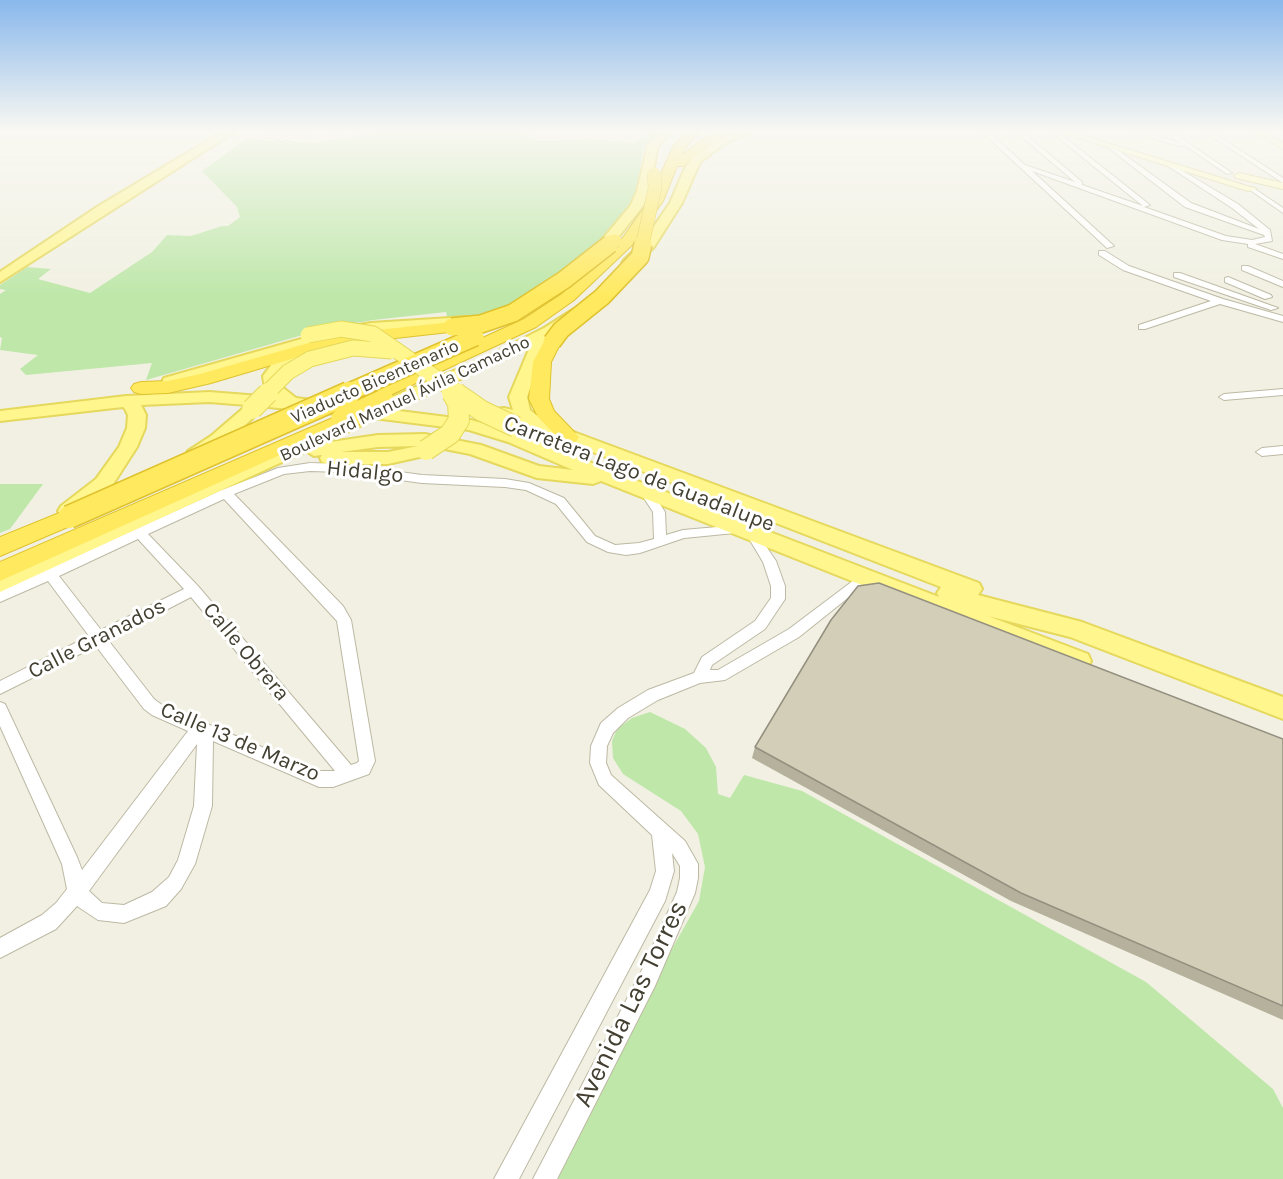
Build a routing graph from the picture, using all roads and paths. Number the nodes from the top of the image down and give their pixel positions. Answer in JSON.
{"nodes":[{"id":1,"x":115,"y":187,"type":"edge"},
{"id":2,"x":139,"y":187,"type":"edge"},
{"id":3,"x":644,"y":187,"type":"edge"},
{"id":4,"x":649,"y":187,"type":"edge"},
{"id":5,"x":655,"y":187,"type":"edge"},
{"id":6,"x":662,"y":187,"type":"edge"},
{"id":7,"x":669,"y":187,"type":"edge"},
{"id":8,"x":682,"y":187,"type":"edge"},
{"id":9,"x":1047,"y":187,"type":"edge"},
{"id":10,"x":1124,"y":187,"type":"edge"},
{"id":11,"x":1164,"y":187,"type":"edge"},
{"id":12,"x":1204,"y":187,"type":"edge"},
{"id":13,"x":1241,"y":187,"type":"edge"},
{"id":14,"x":1249,"y":187,"type":"edge"},
{"id":15,"x":1086,"y":188,"type":"edge"},
{"id":16,"x":1254,"y":191,"type":"junction"},
{"id":17,"x":94,"y":199,"type":"dead end"},
{"id":18,"x":1283,"y":201,"type":"edge"},
{"id":19,"x":1156,"y":212,"type":"junction"},
{"id":20,"x":1283,"y":212,"type":"edge"},
{"id":21,"x":1270,"y":236,"type":"junction"},
{"id":22,"x":615,"y":241,"type":"junction"},
{"id":23,"x":1244,"y":242,"type":"junction"},
{"id":24,"x":1110,"y":246,"type":"dead end"},
{"id":25,"x":1102,"y":253,"type":"dead end"},
{"id":26,"x":1283,"y":257,"type":"edge"},
{"id":27,"x":1246,"y":270,"type":"dead end"},
{"id":28,"x":1177,"y":275,"type":"dead end"},
{"id":29,"x":0,"y":278,"type":"edge"},
{"id":30,"x":1228,"y":280,"type":"dead end"},
{"id":31,"x":1283,"y":285,"type":"edge"},
{"id":32,"x":1220,"y":301,"type":"junction"},
{"id":33,"x":522,"y":311,"type":"junction"},
{"id":34,"x":1278,"y":311,"type":"edge"},
{"id":35,"x":493,"y":326,"type":"junction"},
{"id":36,"x":1142,"y":327,"type":"dead end"},
{"id":37,"x":548,"y":337,"type":"junction"},
{"id":38,"x":297,"y":351,"type":"junction"},
{"id":39,"x":399,"y":353,"type":"junction"},
{"id":40,"x":532,"y":374,"type":"junction"},
{"id":41,"x":272,"y":385,"type":"junction"},
{"id":42,"x":450,"y":390,"type":"junction"},
{"id":43,"x":1283,"y":392,"type":"edge"},
{"id":44,"x":132,"y":393,"type":"junction"},
{"id":45,"x":1224,"y":397,"type":"dead end"},
{"id":46,"x":382,"y":400,"type":"junction"},
{"id":47,"x":301,"y":408,"type":"junction"},
{"id":48,"x":0,"y":409,"type":"edge"},
{"id":49,"x":0,"y":416,"type":"edge"},
{"id":50,"x":542,"y":418,"type":"junction"},
{"id":51,"x":341,"y":420,"type":"junction"},
{"id":52,"x":436,"y":420,"type":"junction"},
{"id":53,"x":488,"y":429,"type":"junction"},
{"id":54,"x":1283,"y":450,"type":"edge"},
{"id":55,"x":1262,"y":452,"type":"dead end"},
{"id":56,"x":277,"y":458,"type":"junction"},
{"id":57,"x":179,"y":465,"type":"junction"},
{"id":58,"x":251,"y":470,"type":"junction"},
{"id":59,"x":615,"y":480,"type":"junction"},
{"id":60,"x":646,"y":492,"type":"junction"},
{"id":61,"x":226,"y":493,"type":"junction"},
{"id":62,"x":65,"y":516,"type":"junction"},
{"id":63,"x":746,"y":531,"type":"junction"},
{"id":64,"x":139,"y":532,"type":"junction"},
{"id":65,"x":660,"y":540,"type":"junction"},
{"id":66,"x":0,"y":541,"type":"edge"},
{"id":67,"x":0,"y":547,"type":"edge"},
{"id":68,"x":0,"y":560,"type":"edge"},
{"id":69,"x":0,"y":572,"type":"edge"},
{"id":70,"x":51,"y":575,"type":"junction"},
{"id":71,"x":867,"y":577,"type":"junction"},
{"id":72,"x":0,"y":584,"type":"edge"},
{"id":73,"x":193,"y":590,"type":"junction"},
{"id":74,"x":0,"y":597,"type":"edge"},
{"id":75,"x":1074,"y":628,"type":"junction"},
{"id":76,"x":100,"y":639,"type":"junction"},
{"id":77,"x":1101,"y":669,"type":"edge"},
{"id":78,"x":699,"y":677,"type":"junction"},
{"id":79,"x":0,"y":688,"type":"edge"},
{"id":80,"x":1283,"y":708,"type":"edge"},
{"id":81,"x":0,"y":709,"type":"edge"},
{"id":82,"x":202,"y":730,"type":"junction"},
{"id":83,"x":349,"y":775,"type":"junction"},
{"id":84,"x":661,"y":833,"type":"junction"},
{"id":85,"x":77,"y":892,"type":"junction"},
{"id":86,"x":0,"y":948,"type":"edge"},
{"id":87,"x":506,"y":1179,"type":"edge"},
{"id":88,"x":545,"y":1179,"type":"edge"}],
"edges":[{"from":1,"to":17,"type":"main road"},
{"from":2,"to":29,"type":"main road"},
{"from":3,"to":33,"type":"main road","name":"Boulevard Manuel Ávila Camacho"},
{"from":4,"to":22,"type":"highway","name":"Viaducto Bicentenario","bridge":true},
{"from":5,"to":37,"type":"highway","bridge":true},
{"from":6,"to":46,"type":"highway","name":"Boulevard Manuel Ávila Camacho"},
{"from":7,"to":46,"type":"highway","name":"Boulevard Manuel Ávila Camacho"},
{"from":8,"to":37,"type":"main road","name":"Boulevard Manuel Ávila Camacho"},
{"from":9,"to":24,"type":"street"},
{"from":10,"to":19,"type":"street"},
{"from":11,"to":21,"type":"street"},
{"from":12,"to":21,"type":"street"},
{"from":13,"to":16,"type":"street"},
{"from":14,"to":16,"type":"street"},
{"from":15,"to":19,"type":"street"},
{"from":16,"to":18,"type":"street"},
{"from":16,"to":20,"type":"street"},
{"from":19,"to":23,"type":"street"},
{"from":21,"to":23,"type":"street"},
{"from":22,"to":38,"type":"highway","bridge":true},
{"from":22,"to":62,"type":"highway","name":"Viaducto Bicentenario","bridge":true},
{"from":23,"to":26,"type":"street"},
{"from":25,"to":32,"type":"street"},
{"from":27,"to":31,"type":"street"},
{"from":28,"to":34,"type":"street"},
{"from":30,"to":34,"type":"street"},
{"from":32,"to":34,"type":"street"},
{"from":32,"to":36,"type":"street"},
{"from":33,"to":35,"type":"main road","name":"Boulevard Manuel Ávila Camacho"},
{"from":33,"to":44,"type":"main road"},
{"from":35,"to":41,"type":"main road"},
{"from":35,"to":47,"type":"main road","name":"Boulevard Manuel Ávila Camacho","bridge":true},
{"from":37,"to":40,"type":"highway"},
{"from":37,"to":46,"type":"main road","name":"Boulevard Manuel Ávila Camacho"},
{"from":38,"to":41,"type":"main road"},
{"from":38,"to":44,"type":"highway"},
{"from":39,"to":42,"type":"main road","name":"Carretera Lago de Guadalupe","bridge":true},
{"from":39,"to":44,"type":"main road","name":"Carretera Lago de Guadalupe","bridge":true},
{"from":39,"to":57,"type":"main road","bridge":true},
{"from":40,"to":50,"type":"highway"},
{"from":40,"to":52,"type":"main road"},
{"from":41,"to":47,"type":"main road"},
{"from":42,"to":58,"type":"main road","bridge":true},
{"from":42,"to":75,"type":"main road","name":"Carretera Lago de Guadalupe","bridge":true},
{"from":43,"to":45,"type":"street"},
{"from":44,"to":47,"type":"main road","name":"Carretera Lago de Guadalupe"},
{"from":44,"to":48,"type":"main road","name":"Carretera Lago de Guadalupe"},
{"from":44,"to":49,"type":"main road","name":"Carretera Lago de Guadalupe"},
{"from":44,"to":62,"type":"main road"},
{"from":46,"to":51,"type":"highway","bridge":true},
{"from":47,"to":52,"type":"main road","name":"Carretera Lago de Guadalupe"},
{"from":47,"to":57,"type":"main road","name":"Boulevard Manuel Ávila Camacho"},
{"from":50,"to":53,"type":"main road"},
{"from":50,"to":75,"type":"main road"},
{"from":51,"to":56,"type":"main road","name":"Boulevard Manuel Ávila Camacho"},
{"from":51,"to":68,"type":"highway"},
{"from":51,"to":69,"type":"highway"},
{"from":52,"to":53,"type":"main road","name":"Carretera Lago de Guadalupe"},
{"from":53,"to":59,"type":"main road","name":"Carretera Lago de Guadalupe"},
{"from":54,"to":55,"type":"street"},
{"from":56,"to":58,"type":"main road","name":"Boulevard Manuel Ávila Camacho"},
{"from":56,"to":59,"type":"main road"},
{"from":57,"to":62,"type":"main road","name":"Boulevard Manuel Ávila Camacho"},
{"from":58,"to":72,"type":"main road","name":"Boulevard Manuel Ávila Camacho"},
{"from":59,"to":60,"type":"main road","name":"Carretera Lago de Guadalupe"},
{"from":60,"to":63,"type":"main road","name":"Carretera Lago de Guadalupe"},
{"from":60,"to":65,"type":"street"},
{"from":61,"to":64,"type":"street","name":"Hidalgo"},
{"from":61,"to":65,"type":"street","name":"Hidalgo"},
{"from":61,"to":83,"type":"street"},
{"from":62,"to":66,"type":"main road","name":"Boulevard Manuel Ávila Camacho"},
{"from":62,"to":67,"type":"highway","name":"Viaducto Bicentenario"},
{"from":63,"to":65,"type":"street","name":"Hidalgo"},
{"from":63,"to":71,"type":"main road","name":"Carretera Lago de Guadalupe"},
{"from":63,"to":78,"type":"street"},
{"from":64,"to":70,"type":"street","name":"Hidalgo"},
{"from":64,"to":73,"type":"street","name":"Calle Obrera"},
{"from":70,"to":74,"type":"street","name":"Hidalgo"},
{"from":70,"to":76,"type":"street","name":"Calle 13 de Marzo"},
{"from":71,"to":77,"type":"main road","name":"Carretera Lago de Guadalupe"},
{"from":71,"to":78,"type":"street","name":"Avenida Las Torres"},
{"from":73,"to":76,"type":"street","name":"Calle Granados"},
{"from":73,"to":83,"type":"street","name":"Calle Obrera"},
{"from":75,"to":80,"type":"main road","name":"Carretera Lago de Guadalupe"},
{"from":76,"to":79,"type":"street","name":"Calle Granados"},
{"from":76,"to":82,"type":"street","name":"Calle 13 de Marzo"},
{"from":78,"to":84,"type":"street","name":"Avenida Las Torres"},
{"from":81,"to":85,"type":"street"},
{"from":82,"to":83,"type":"street","name":"Calle 13 de Marzo"},
{"from":82,"to":85,"type":"street"},
{"from":82,"to":85,"type":"street"},
{"from":84,"to":87,"type":"street","name":"Avenida Las Torres"},
{"from":84,"to":88,"type":"street","name":"Avenida Las Torres"},
{"from":85,"to":86,"type":"street"}]}
